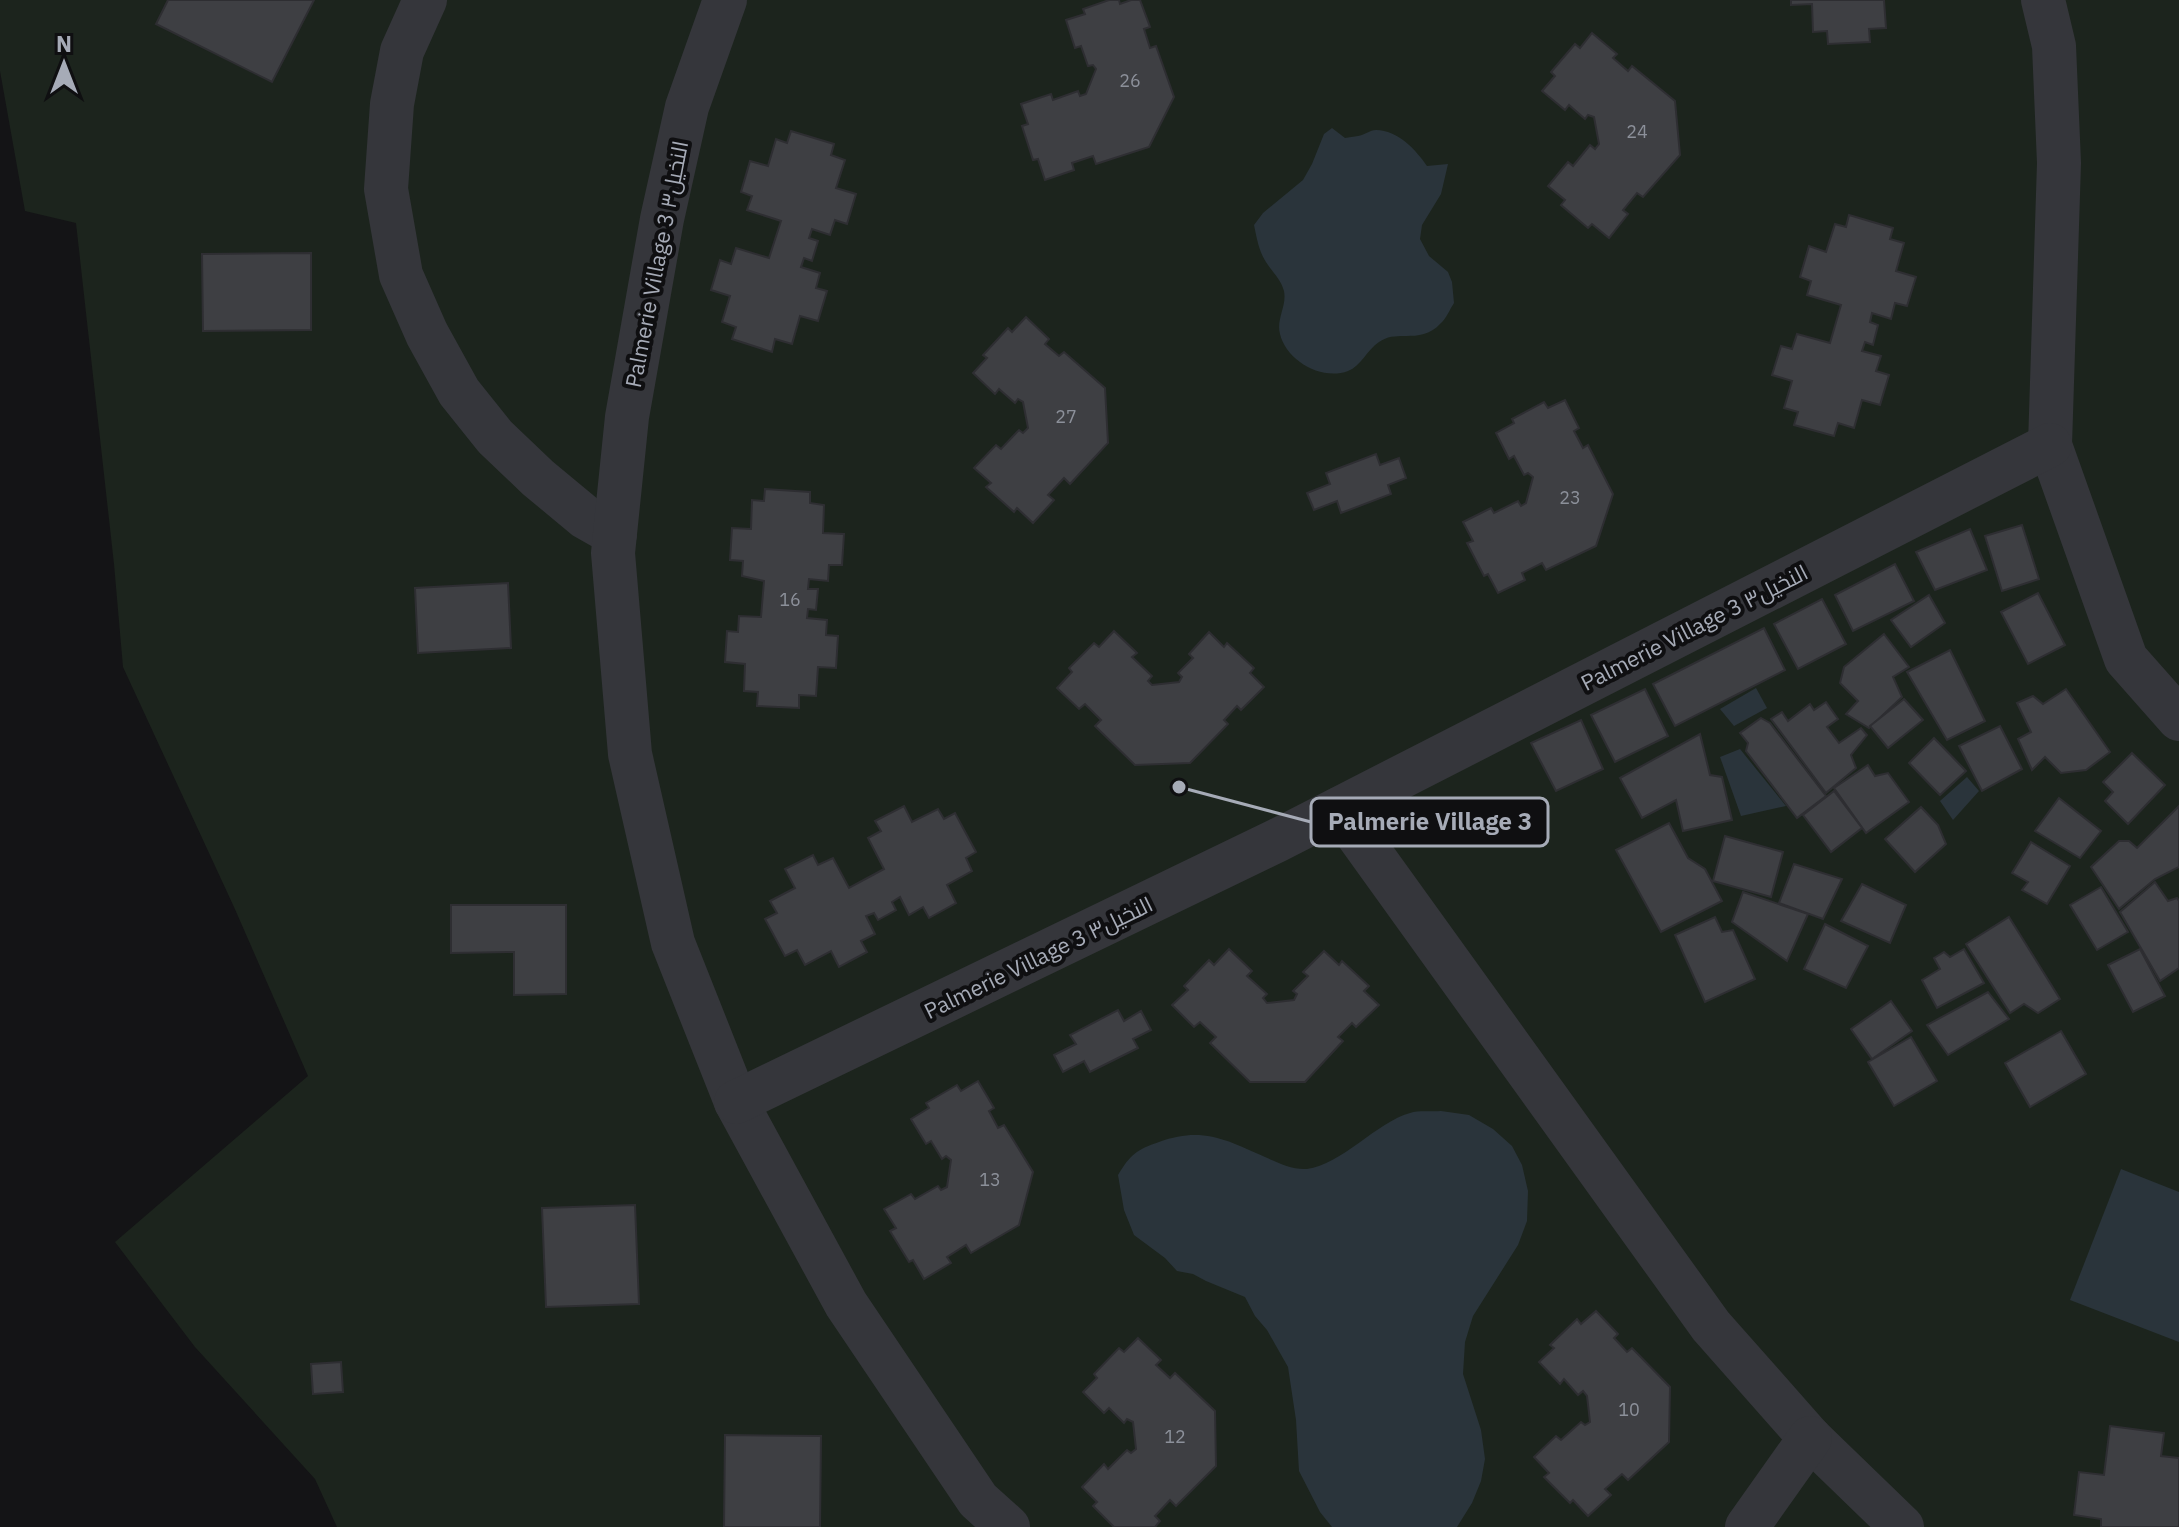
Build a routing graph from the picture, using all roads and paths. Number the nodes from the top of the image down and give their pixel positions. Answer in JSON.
{"nodes":[{"id":1,"x":425,"y":0,"type":"edge"},
{"id":2,"x":725,"y":0,"type":"edge"},
{"id":3,"x":2043,"y":0,"type":"edge"},
{"id":4,"x":2050,"y":445,"type":"junction"},
{"id":5,"x":615,"y":534,"type":"junction"},
{"id":6,"x":2179,"y":719,"type":"edge"},
{"id":7,"x":1339,"y":809,"type":"junction"},
{"id":8,"x":736,"y":1102,"type":"junction"},
{"id":9,"x":1810,"y":1438,"type":"junction"},
{"id":10,"x":1008,"y":1527,"type":"edge"},
{"id":11,"x":1747,"y":1527,"type":"edge"},
{"id":12,"x":1902,"y":1527,"type":"edge"}],
"edges":[{"from":1,"to":5,"type":"street"},
{"from":2,"to":5,"type":"street","name":"Palmerie Village 3 النخيل٣"},
{"from":3,"to":4,"type":"street"},
{"from":4,"to":6,"type":"street"},
{"from":4,"to":7,"type":"street","name":"Palmerie Village 3 النخيل٣"},
{"from":5,"to":8,"type":"street","name":"Palmerie Village 3 النخيل٣"},
{"from":7,"to":8,"type":"street","name":"Palmerie Village 3 النخيل٣"},
{"from":7,"to":9,"type":"street"},
{"from":8,"to":10,"type":"street","name":"Palmerie Village 3 النخيل٣"},
{"from":9,"to":11,"type":"street"},
{"from":9,"to":12,"type":"street"}]}
